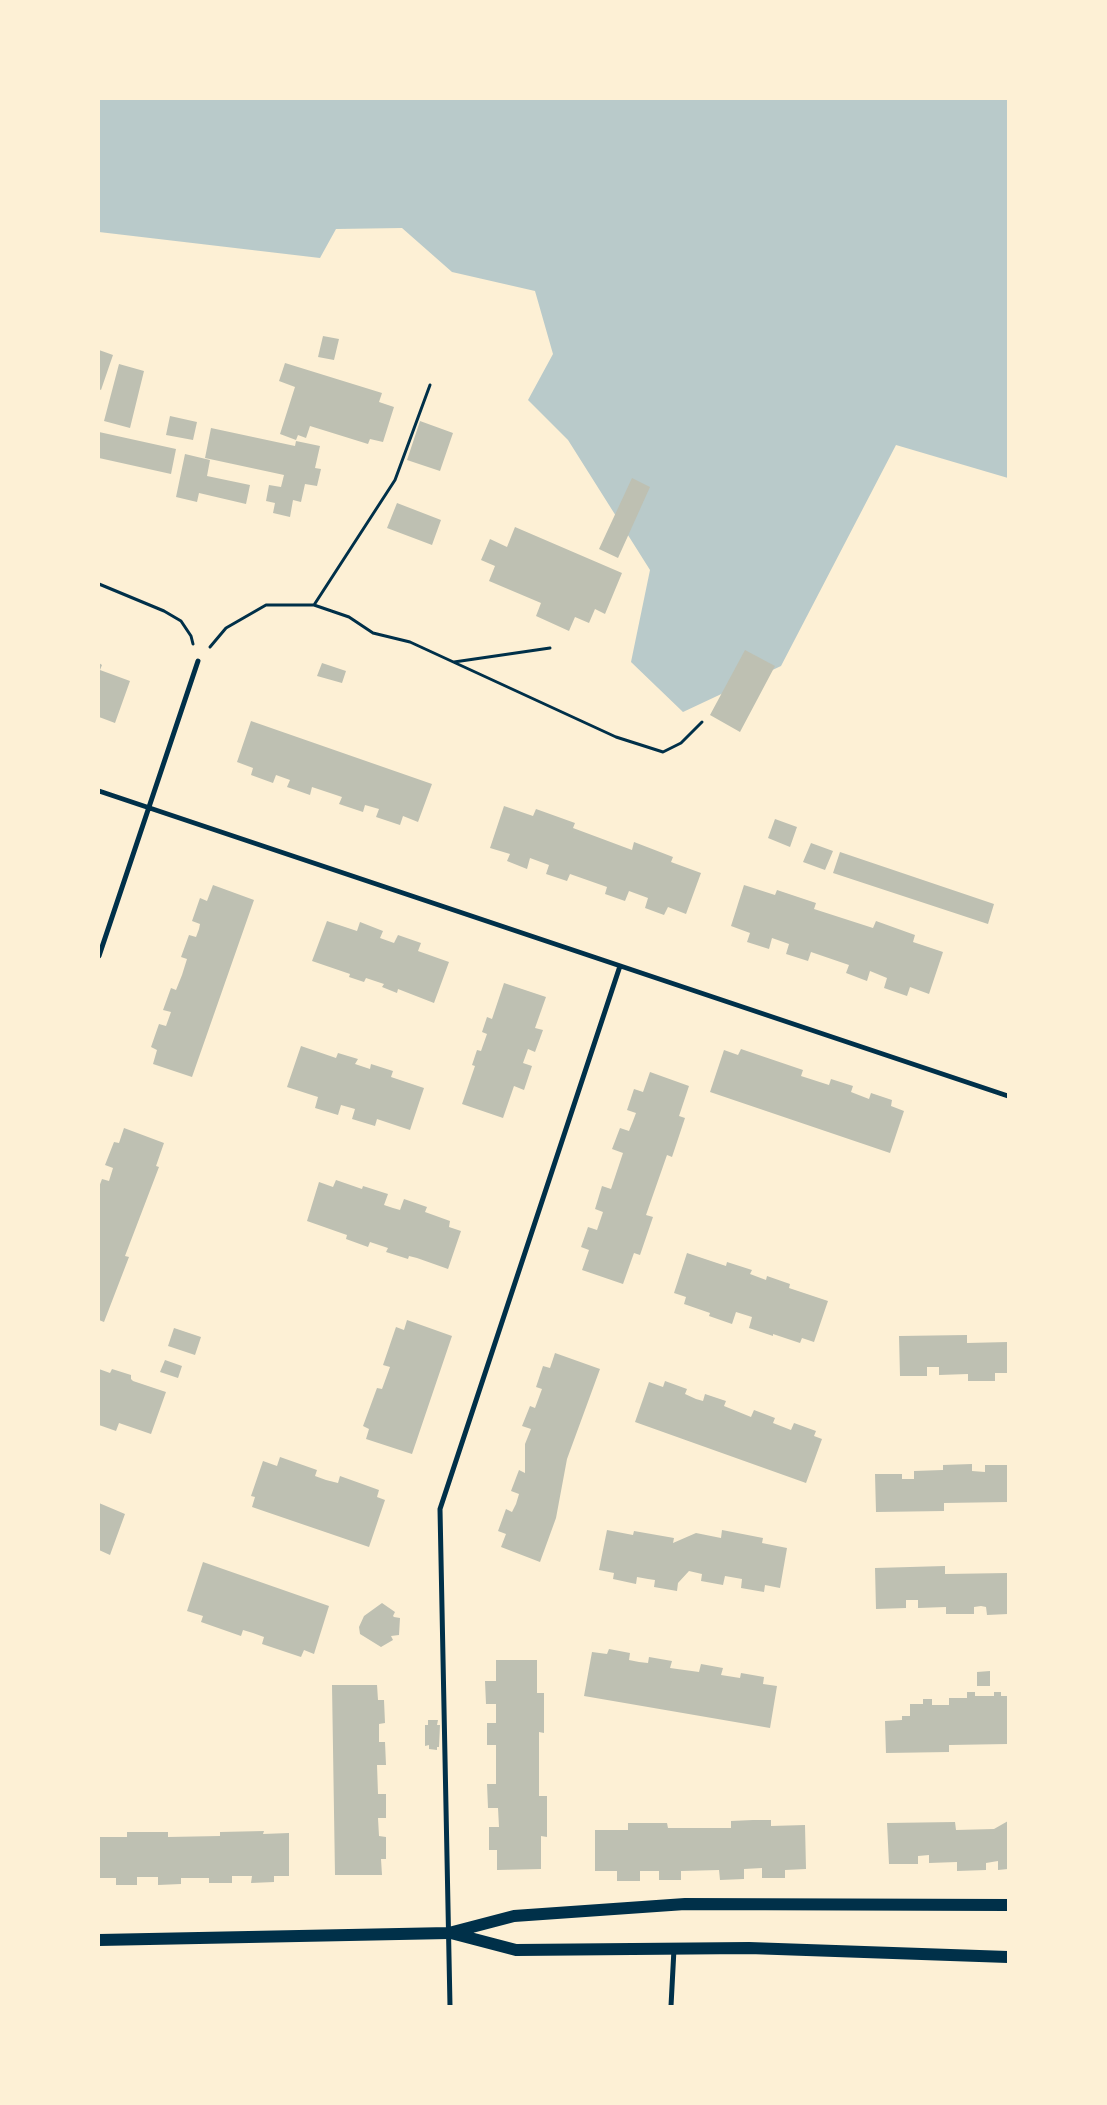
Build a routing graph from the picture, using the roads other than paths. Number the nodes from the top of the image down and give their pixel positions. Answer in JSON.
{"nodes":[{"id":1,"x":198,"y":661,"type":"road end"},
{"id":2,"x":99,"y":791,"type":"edge"},
{"id":3,"x":148,"y":808,"type":"junction"},
{"id":4,"x":99,"y":956,"type":"edge"},
{"id":5,"x":620,"y":966,"type":"junction"},
{"id":6,"x":1008,"y":1096,"type":"edge"},
{"id":7,"x":1008,"y":1905,"type":"edge"},
{"id":8,"x":449,"y":1933,"type":"junction"},
{"id":9,"x":99,"y":1940,"type":"edge"},
{"id":10,"x":674,"y":1948,"type":"junction"},
{"id":11,"x":1008,"y":1956,"type":"edge"},
{"id":12,"x":450,"y":2006,"type":"edge"},
{"id":13,"x":671,"y":2006,"type":"edge"}],
"edges":[{"from":1,"to":3,"type":"street"},
{"from":2,"to":3,"type":"street"},
{"from":3,"to":4,"type":"street"},
{"from":3,"to":5,"type":"street"},
{"from":5,"to":6,"type":"street"},
{"from":5,"to":8,"type":"street"},
{"from":7,"to":8,"type":"main road"},
{"from":8,"to":9,"type":"main road"},
{"from":8,"to":10,"type":"main road"},
{"from":8,"to":12,"type":"street"},
{"from":10,"to":11,"type":"main road"},
{"from":10,"to":13,"type":"street"}]}
